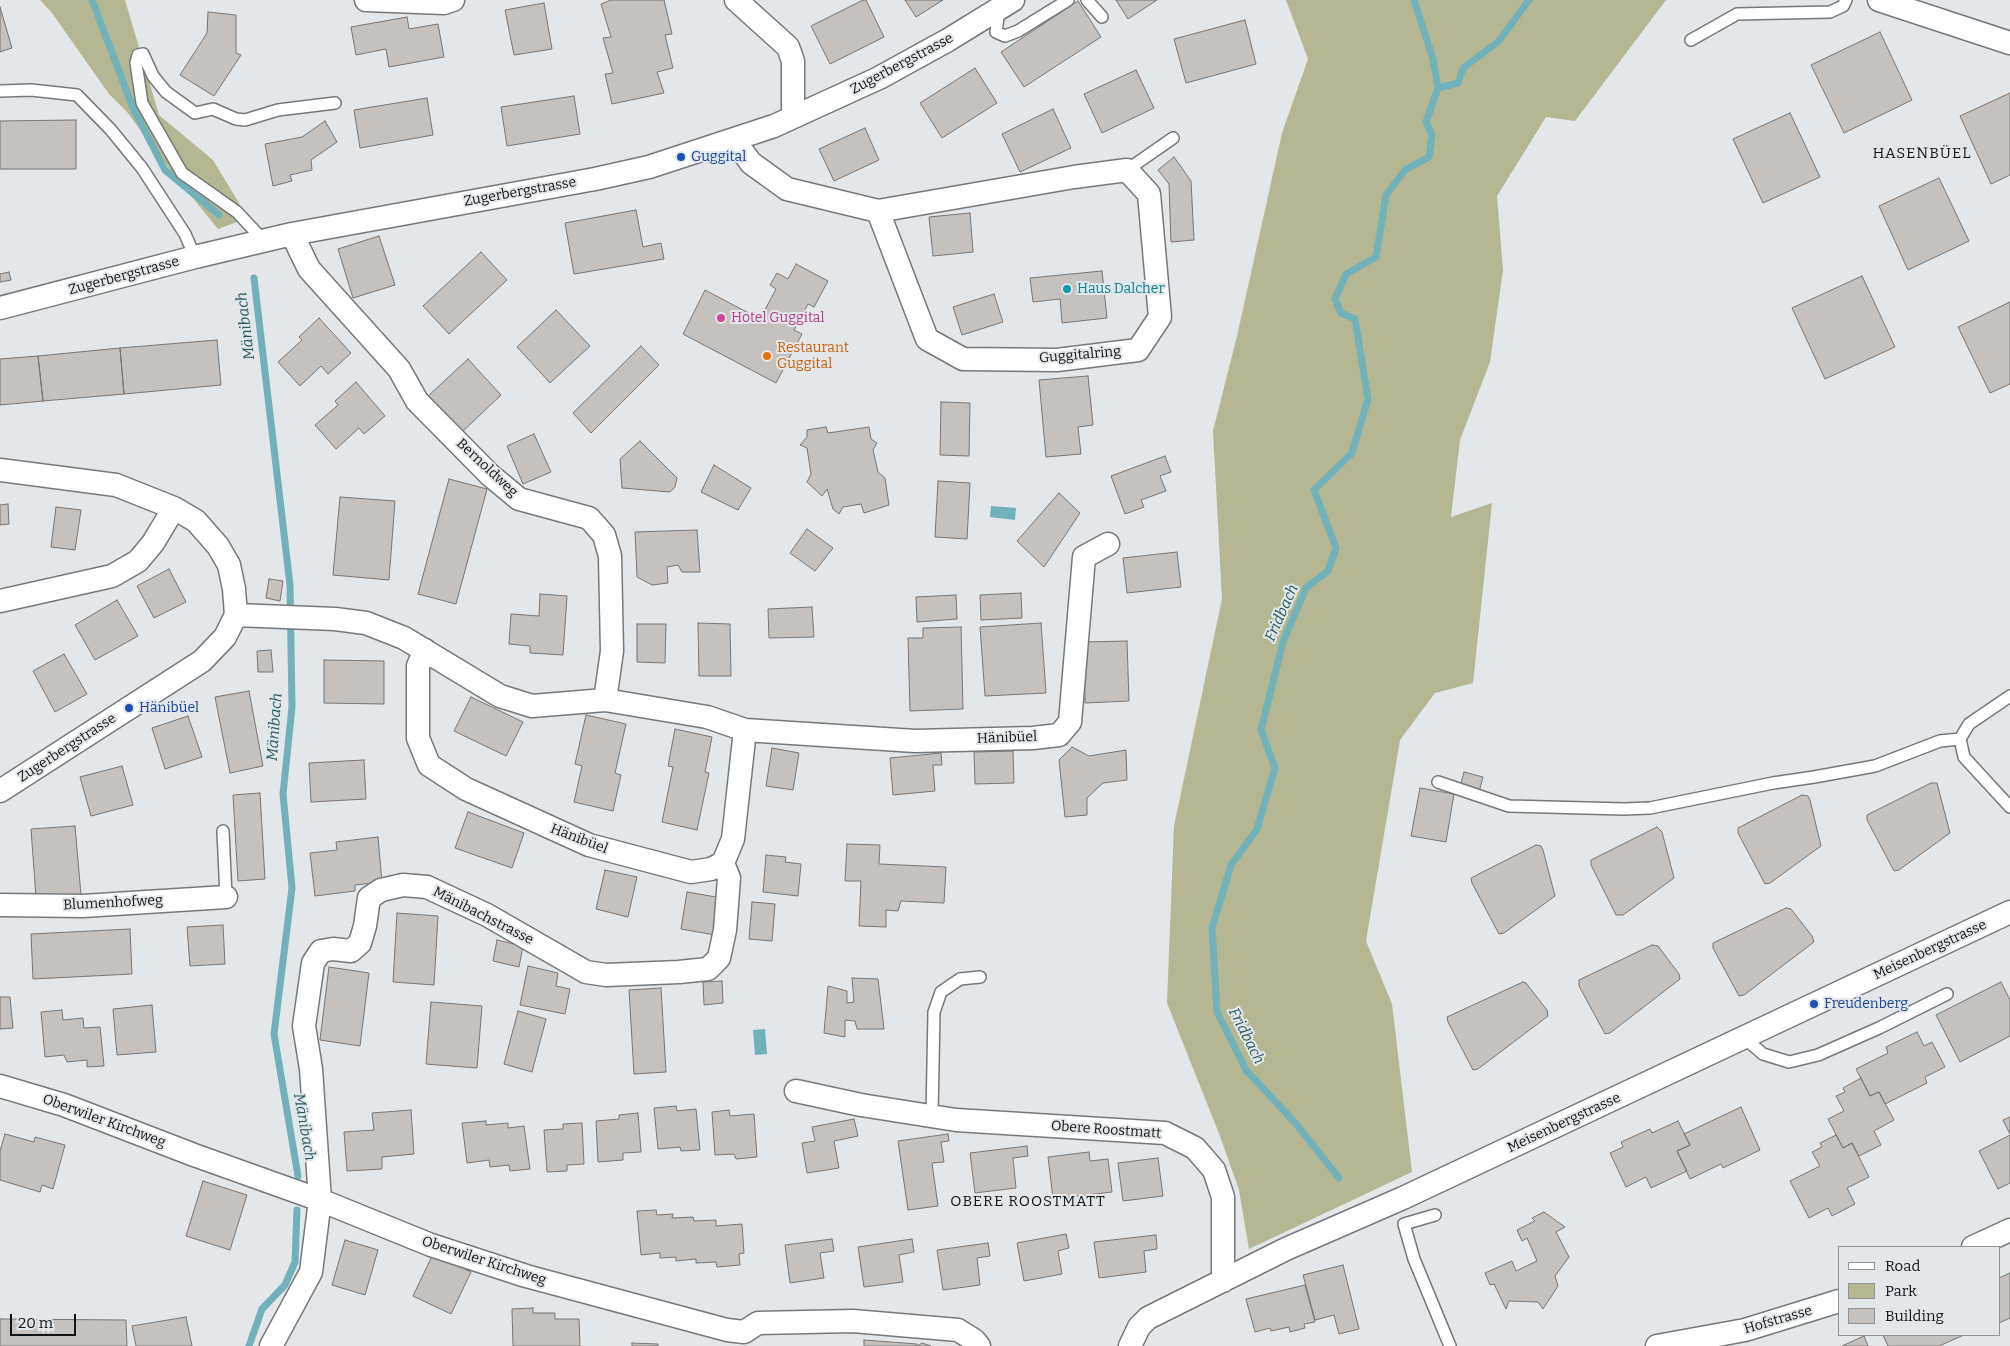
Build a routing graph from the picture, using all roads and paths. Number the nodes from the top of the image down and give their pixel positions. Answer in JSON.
{"nodes":[{"id":1,"x":366,"y":0,"type":"edge"},
{"id":2,"x":453,"y":0,"type":"edge"},
{"id":3,"x":736,"y":0,"type":"edge"},
{"id":4,"x":1068,"y":0,"type":"edge"},
{"id":5,"x":1087,"y":0,"type":"edge"},
{"id":6,"x":1846,"y":0,"type":"edge"},
{"id":7,"x":1879,"y":0,"type":"edge"},
{"id":8,"x":1006,"y":5,"type":"edge"},
{"id":9,"x":1102,"y":17,"type":"dead end"},
{"id":10,"x":1691,"y":40,"type":"dead end"},
{"id":11,"x":2010,"y":43,"type":"edge"},
{"id":12,"x":0,"y":91,"type":"edge"},
{"id":13,"x":335,"y":103,"type":"dead end"},
{"id":14,"x":793,"y":118,"type":"junction"},
{"id":15,"x":1173,"y":138,"type":"dead end"},
{"id":16,"x":734,"y":140,"type":"junction"},
{"id":17,"x":1127,"y":170,"type":"junction"},
{"id":18,"x":878,"y":211,"type":"junction"},
{"id":19,"x":292,"y":234,"type":"junction"},
{"id":20,"x":260,"y":242,"type":"junction"},
{"id":21,"x":195,"y":257,"type":"junction"},
{"id":22,"x":0,"y":308,"type":"edge"},
{"id":23,"x":0,"y":470,"type":"edge"},
{"id":24,"x":174,"y":508,"type":"junction"},
{"id":25,"x":1108,"y":544,"type":"dead end"},
{"id":26,"x":0,"y":601,"type":"edge"},
{"id":27,"x":236,"y":615,"type":"junction"},
{"id":28,"x":425,"y":650,"type":"junction"},
{"id":29,"x":2010,"y":696,"type":"edge"},
{"id":30,"x":605,"y":700,"type":"junction"},
{"id":31,"x":745,"y":730,"type":"junction"},
{"id":32,"x":1960,"y":739,"type":"junction"},
{"id":33,"x":1438,"y":782,"type":"dead end"},
{"id":34,"x":0,"y":791,"type":"edge"},
{"id":35,"x":2010,"y":807,"type":"edge"},
{"id":36,"x":223,"y":831,"type":"dead end"},
{"id":37,"x":723,"y":863,"type":"junction"},
{"id":38,"x":226,"y":897,"type":"joint"},
{"id":39,"x":0,"y":905,"type":"edge"},
{"id":40,"x":2010,"y":912,"type":"edge"},
{"id":41,"x":980,"y":977,"type":"dead end"},
{"id":42,"x":1947,"y":994,"type":"dead end"},
{"id":43,"x":1743,"y":1037,"type":"junction"},
{"id":44,"x":0,"y":1086,"type":"edge"},
{"id":45,"x":796,"y":1091,"type":"dead end"},
{"id":46,"x":932,"y":1116,"type":"junction"},
{"id":47,"x":320,"y":1200,"type":"junction"},
{"id":48,"x":1435,"y":1215,"type":"dead end"},
{"id":49,"x":2010,"y":1230,"type":"edge"},
{"id":50,"x":1975,"y":1246,"type":"edge"},
{"id":51,"x":1222,"y":1281,"type":"junction"},
{"id":52,"x":1838,"y":1302,"type":"edge"},
{"id":53,"x":743,"y":1339,"type":"edge"},
{"id":54,"x":1726,"y":1340,"type":"edge"},
{"id":55,"x":272,"y":1346,"type":"edge"},
{"id":56,"x":979,"y":1346,"type":"edge"},
{"id":57,"x":1130,"y":1346,"type":"edge"},
{"id":58,"x":1450,"y":1346,"type":"edge"},
{"id":59,"x":1657,"y":1346,"type":"edge"}],
"edges":[{"from":1,"to":2,"type":"street"},
{"from":3,"to":14,"type":"street"},
{"from":4,"to":8,"type":"lane"},
{"from":5,"to":9,"type":"lane"},
{"from":6,"to":10,"type":"lane"},
{"from":7,"to":11,"type":"street"},
{"from":8,"to":14,"type":"street","name":"Zugerbergstrasse"},
{"from":12,"to":21,"type":"lane"},
{"from":13,"to":20,"type":"lane"},
{"from":14,"to":16,"type":"street","name":"Zugerbergstrasse"},
{"from":15,"to":17,"type":"lane"},
{"from":16,"to":18,"type":"street"},
{"from":16,"to":19,"type":"street","name":"Zugerbergstrasse"},
{"from":17,"to":18,"type":"street"},
{"from":17,"to":18,"type":"street","name":"Guggitalring"},
{"from":19,"to":20,"type":"street","name":"Zugerbergstrasse"},
{"from":19,"to":30,"type":"street","name":"Bernoldweg"},
{"from":20,"to":21,"type":"street","name":"Zugerbergstrasse"},
{"from":21,"to":22,"type":"street","name":"Zugerbergstrasse"},
{"from":23,"to":24,"type":"street"},
{"from":24,"to":26,"type":"street"},
{"from":24,"to":27,"type":"street"},
{"from":25,"to":31,"type":"street","name":"Hänibüel"},
{"from":27,"to":28,"type":"street","name":"Hänibüel"},
{"from":27,"to":34,"type":"street","name":"Zugerbergstrasse"},
{"from":28,"to":30,"type":"street","name":"Hänibüel"},
{"from":28,"to":37,"type":"street","name":"Hänibüel"},
{"from":29,"to":32,"type":"lane"},
{"from":30,"to":31,"type":"street","name":"Hänibüel"},
{"from":31,"to":37,"type":"street"},
{"from":32,"to":33,"type":"lane"},
{"from":32,"to":35,"type":"lane"},
{"from":36,"to":38,"type":"lane"},
{"from":37,"to":47,"type":"street","name":"Mänibachstrasse"},
{"from":38,"to":39,"type":"street","name":"Blumenhofweg"},
{"from":40,"to":43,"type":"street","name":"Meisenbergstrasse"},
{"from":41,"to":46,"type":"lane"},
{"from":42,"to":43,"type":"lane"},
{"from":43,"to":51,"type":"street","name":"Meisenbergstrasse"},
{"from":44,"to":47,"type":"street","name":"Oberwiler Kirchweg"},
{"from":45,"to":46,"type":"street","name":"Obere Roostmatt"},
{"from":46,"to":51,"type":"street","name":"Obere Roostmatt"},
{"from":47,"to":53,"type":"street","name":"Oberwiler Kirchweg"},
{"from":47,"to":55,"type":"street","name":"Mänibachstrasse"},
{"from":48,"to":58,"type":"lane"},
{"from":49,"to":50,"type":"street"},
{"from":51,"to":57,"type":"street","name":"Meisenbergstrasse"},
{"from":52,"to":54,"type":"street","name":"Hofstrasse"},
{"from":53,"to":56,"type":"street","name":"Oberwiler Kirchweg"},
{"from":54,"to":59,"type":"street","name":"Hofstrasse"}]}
